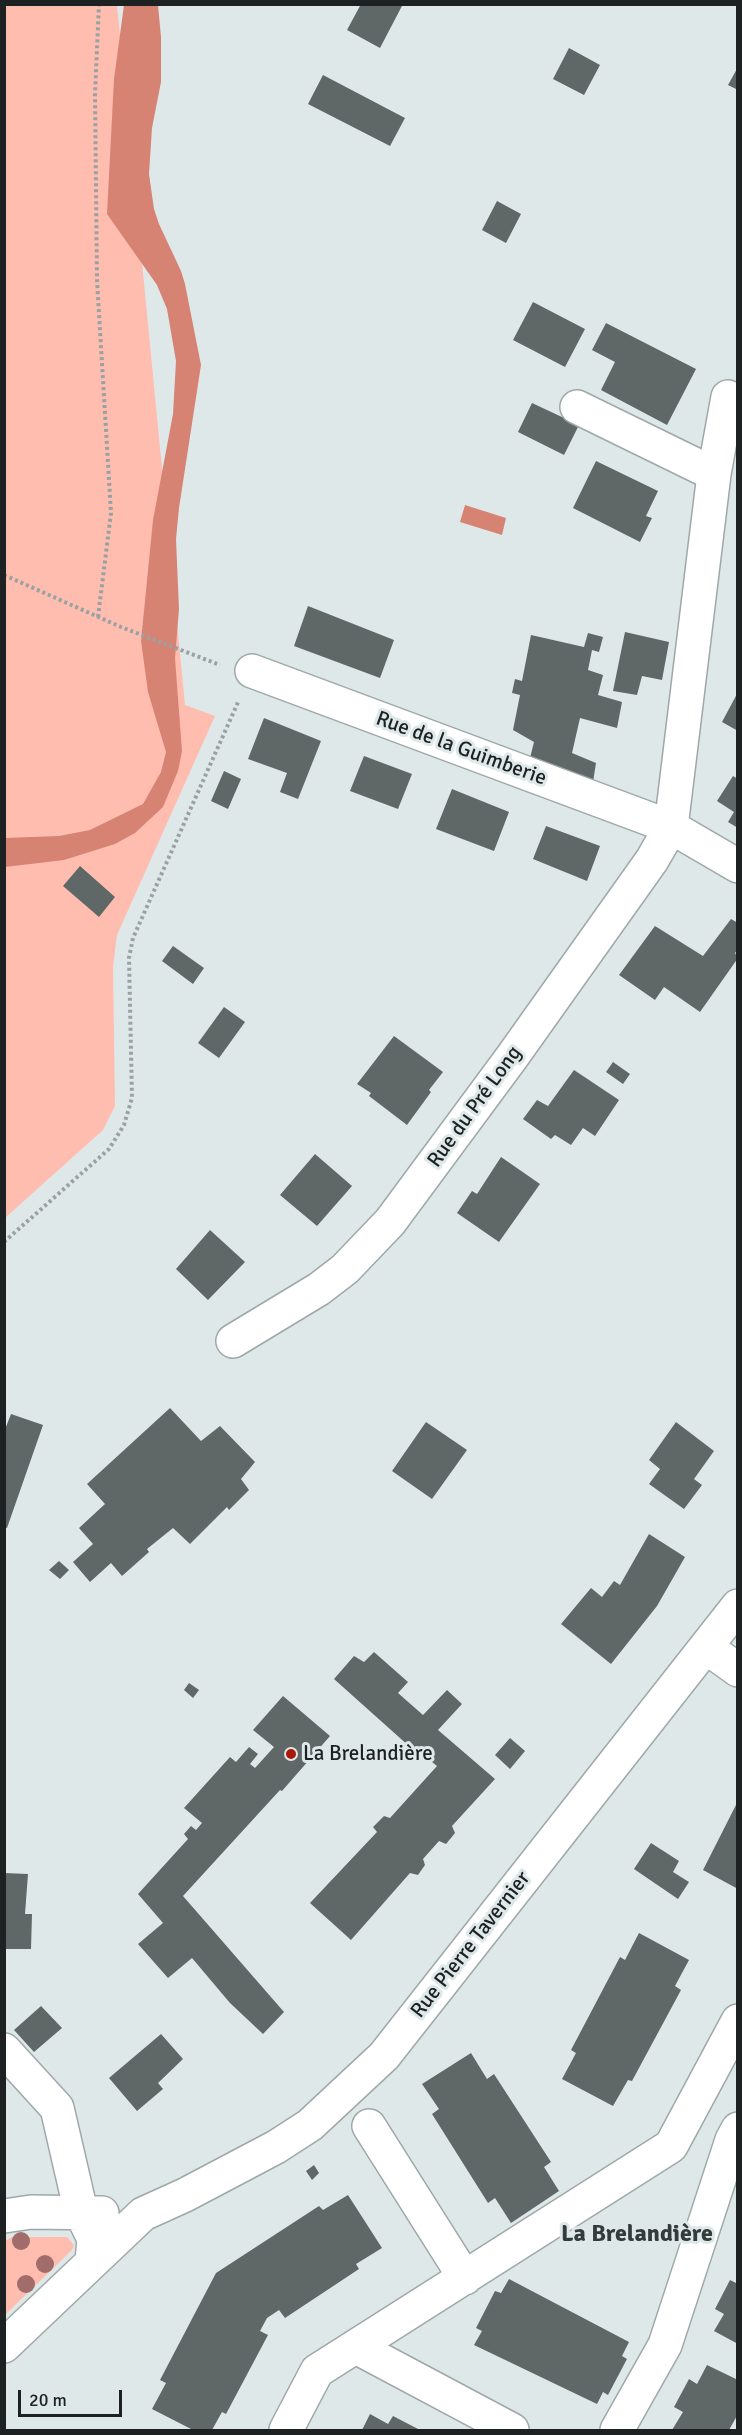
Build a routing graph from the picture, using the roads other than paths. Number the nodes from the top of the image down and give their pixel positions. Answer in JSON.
{"nodes":[{"id":1,"x":728,"y":397,"type":"dead end"},
{"id":2,"x":577,"y":407,"type":"dead end"},
{"id":3,"x":714,"y":474,"type":"junction"},
{"id":4,"x":252,"y":671,"type":"road end"},
{"id":5,"x":670,"y":827,"type":"junction"},
{"id":6,"x":738,"y":866,"type":"edge"},
{"id":7,"x":233,"y":1341,"type":"dead end"},
{"id":8,"x":738,"y":1606,"type":"edge"},
{"id":9,"x":706,"y":1647,"type":"junction"},
{"id":10,"x":738,"y":1670,"type":"edge"},
{"id":11,"x":738,"y":2021,"type":"edge"},
{"id":12,"x":4,"y":2050,"type":"edge"},
{"id":13,"x":369,"y":2126,"type":"dead end"},
{"id":14,"x":738,"y":2129,"type":"edge"},
{"id":15,"x":81,"y":2212,"type":"junction"},
{"id":16,"x":143,"y":2214,"type":"junction"},
{"id":17,"x":4,"y":2216,"type":"edge"},
{"id":18,"x":92,"y":2261,"type":"junction"},
{"id":19,"x":465,"y":2278,"type":"junction"},
{"id":20,"x":4,"y":2346,"type":"edge"},
{"id":21,"x":356,"y":2347,"type":"junction"},
{"id":22,"x":286,"y":2430,"type":"edge"},
{"id":23,"x":512,"y":2430,"type":"edge"},
{"id":24,"x":617,"y":2430,"type":"edge"}],
"edges":[{"from":1,"to":3,"type":"street"},
{"from":2,"to":3,"type":"street"},
{"from":3,"to":5,"type":"street"},
{"from":4,"to":5,"type":"street","name":"Rue de la Guimberie"},
{"from":5,"to":6,"type":"street","name":"Rue de la Guimberie"},
{"from":5,"to":7,"type":"street","name":"Rue du Pré Long"},
{"from":8,"to":9,"type":"street","name":"Rue Pierre Tavernier"},
{"from":9,"to":10,"type":"street"},
{"from":9,"to":16,"type":"street","name":"Rue Pierre Tavernier"},
{"from":11,"to":19,"type":"street"},
{"from":12,"to":15,"type":"street"},
{"from":13,"to":19,"type":"street"},
{"from":14,"to":24,"type":"street"},
{"from":15,"to":16,"type":"street","name":"Rue Pierre Tavernier"},
{"from":15,"to":17,"type":"street","name":"Rue Pierre Tavernier"},
{"from":15,"to":18,"type":"street"},
{"from":16,"to":18,"type":"street","name":"Rue Pierre Tavernier"},
{"from":18,"to":20,"type":"street","name":"Rue Pierre Tavernier"},
{"from":19,"to":21,"type":"street"},
{"from":21,"to":22,"type":"street"},
{"from":21,"to":23,"type":"street"}]}
